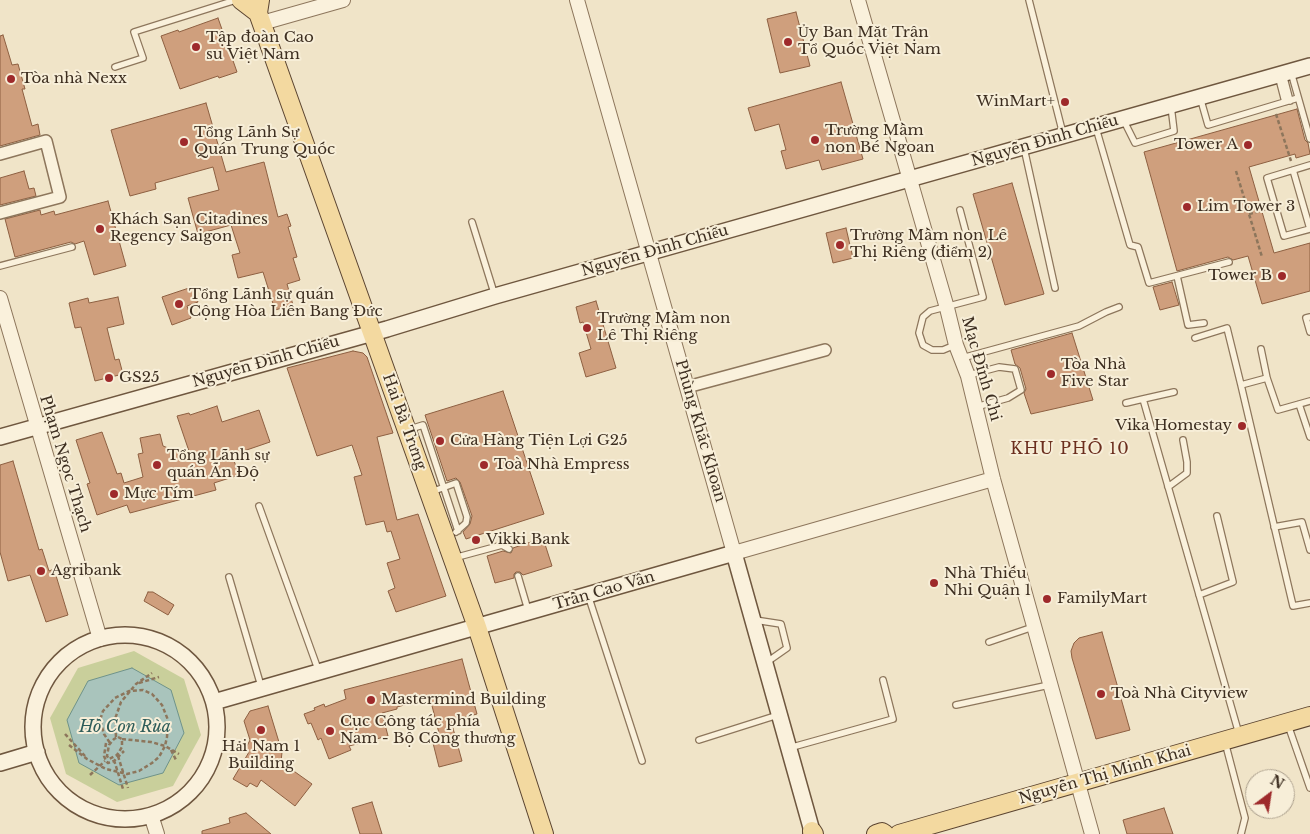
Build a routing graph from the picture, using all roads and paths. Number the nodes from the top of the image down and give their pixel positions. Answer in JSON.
{"nodes":[{"id":1,"x":236,"y":0,"type":"edge"},
{"id":2,"x":241,"y":0,"type":"edge"},
{"id":3,"x":343,"y":0,"type":"edge"},
{"id":4,"x":577,"y":0,"type":"edge"},
{"id":5,"x":858,"y":0,"type":"edge"},
{"id":6,"x":1029,"y":0,"type":"edge"},
{"id":7,"x":260,"y":12,"type":"edge"},
{"id":8,"x":1310,"y":66,"type":"edge"},
{"id":9,"x":115,"y":67,"type":"dead end"},
{"id":10,"x":1284,"y":74,"type":"junction"},
{"id":11,"x":1200,"y":97,"type":"junction"},
{"id":12,"x":1298,"y":98,"type":"junction"},
{"id":13,"x":1288,"y":101,"type":"junction"},
{"id":14,"x":1171,"y":105,"type":"junction"},
{"id":15,"x":1123,"y":119,"type":"junction"},
{"id":16,"x":1095,"y":126,"type":"junction"},
{"id":17,"x":1064,"y":135,"type":"junction"},
{"id":18,"x":1310,"y":140,"type":"edge"},
{"id":19,"x":1023,"y":146,"type":"junction"},
{"id":20,"x":0,"y":154,"type":"edge"},
{"id":21,"x":1310,"y":165,"type":"edge"},
{"id":22,"x":1293,"y":170,"type":"junction"},
{"id":23,"x":1236,"y":171,"type":"dead end"},
{"id":24,"x":910,"y":179,"type":"junction"},
{"id":25,"x":1268,"y":209,"type":"dead end"},
{"id":26,"x":960,"y":210,"type":"dead end"},
{"id":27,"x":0,"y":213,"type":"edge"},
{"id":28,"x":1249,"y":214,"type":"junction"},
{"id":29,"x":472,"y":222,"type":"dead end"},
{"id":30,"x":1310,"y":229,"type":"edge"},
{"id":31,"x":72,"y":247,"type":"dead end"},
{"id":32,"x":649,"y":253,"type":"junction"},
{"id":33,"x":1262,"y":257,"type":"dead end"},
{"id":34,"x":1229,"y":262,"type":"dead end"},
{"id":35,"x":0,"y":266,"type":"edge"},
{"id":36,"x":1177,"y":276,"type":"junction"},
{"id":37,"x":1055,"y":288,"type":"dead end"},
{"id":38,"x":495,"y":296,"type":"junction"},
{"id":39,"x":0,"y":298,"type":"edge"},
{"id":40,"x":1119,"y":307,"type":"dead end"},
{"id":41,"x":947,"y":308,"type":"junction"},
{"id":42,"x":1310,"y":317,"type":"edge"},
{"id":43,"x":1204,"y":323,"type":"dead end"},
{"id":44,"x":1310,"y":332,"type":"edge"},
{"id":45,"x":372,"y":333,"type":"junction"},
{"id":46,"x":1195,"y":338,"type":"dead end"},
{"id":47,"x":1261,"y":349,"type":"dead end"},
{"id":48,"x":825,"y":350,"type":"dead end"},
{"id":49,"x":959,"y":351,"type":"junction"},
{"id":50,"x":968,"y":376,"type":"junction"},
{"id":51,"x":1267,"y":378,"type":"junction"},
{"id":52,"x":1242,"y":385,"type":"junction"},
{"id":53,"x":687,"y":387,"type":"junction"},
{"id":54,"x":1174,"y":392,"type":"dead end"},
{"id":55,"x":1143,"y":399,"type":"junction"},
{"id":56,"x":1310,"y":401,"type":"edge"},
{"id":57,"x":1126,"y":403,"type":"dead end"},
{"id":58,"x":1299,"y":404,"type":"junction"},
{"id":59,"x":976,"y":408,"type":"junction"},
{"id":60,"x":37,"y":426,"type":"junction"},
{"id":61,"x":0,"y":437,"type":"edge"},
{"id":62,"x":1310,"y":437,"type":"edge"},
{"id":63,"x":1182,"y":440,"type":"dead end"},
{"id":64,"x":993,"y":479,"type":"junction"},
{"id":65,"x":1168,"y":487,"type":"junction"},
{"id":66,"x":436,"y":490,"type":"junction"},
{"id":67,"x":259,"y":506,"type":"dead end"},
{"id":68,"x":1217,"y":516,"type":"dead end"},
{"id":69,"x":1274,"y":527,"type":"junction"},
{"id":70,"x":451,"y":533,"type":"junction"},
{"id":71,"x":509,"y":549,"type":"dead end"},
{"id":72,"x":1310,"y":550,"type":"edge"},
{"id":73,"x":734,"y":553,"type":"junction"},
{"id":74,"x":453,"y":559,"type":"junction"},
{"id":75,"x":518,"y":576,"type":"dead end"},
{"id":76,"x":229,"y":577,"type":"dead end"},
{"id":77,"x":588,"y":595,"type":"junction"},
{"id":78,"x":1199,"y":595,"type":"junction"},
{"id":79,"x":1310,"y":603,"type":"edge"},
{"id":80,"x":528,"y":612,"type":"junction"},
{"id":81,"x":753,"y":620,"type":"junction"},
{"id":82,"x":1036,"y":626,"type":"junction"},
{"id":83,"x":477,"y":627,"type":"junction"},
{"id":84,"x":100,"y":638,"type":"junction"},
{"id":85,"x":990,"y":642,"type":"dead end"},
{"id":86,"x":765,"y":663,"type":"junction"},
{"id":87,"x":319,"y":672,"type":"junction"},
{"id":88,"x":152,"y":674,"type":"dead end"},
{"id":89,"x":159,"y":677,"type":"dead end"},
{"id":90,"x":883,"y":680,"type":"dead end"},
{"id":91,"x":136,"y":684,"type":"junction"},
{"id":92,"x":1051,"y":685,"type":"junction"},
{"id":93,"x":262,"y":688,"type":"junction"},
{"id":94,"x":129,"y":691,"type":"junction"},
{"id":95,"x":214,"y":702,"type":"junction"},
{"id":96,"x":956,"y":705,"type":"dead end"},
{"id":97,"x":780,"y":715,"type":"junction"},
{"id":98,"x":1310,"y":716,"type":"edge"},
{"id":99,"x":1288,"y":722,"type":"junction"},
{"id":100,"x":65,"y":734,"type":"dead end"},
{"id":101,"x":116,"y":737,"type":"junction"},
{"id":102,"x":122,"y":739,"type":"junction"},
{"id":103,"x":1232,"y":739,"type":"junction"},
{"id":104,"x":699,"y":740,"type":"dead end"},
{"id":105,"x":108,"y":743,"type":"junction"},
{"id":106,"x":69,"y":745,"type":"dead end"},
{"id":107,"x":165,"y":746,"type":"junction"},
{"id":108,"x":789,"y":748,"type":"junction"},
{"id":109,"x":170,"y":749,"type":"junction"},
{"id":110,"x":124,"y":751,"type":"dead end"},
{"id":111,"x":38,"y":752,"type":"junction"},
{"id":112,"x":179,"y":754,"type":"dead end"},
{"id":113,"x":118,"y":756,"type":"dead end"},
{"id":114,"x":87,"y":759,"type":"junction"},
{"id":115,"x":107,"y":760,"type":"junction"},
{"id":116,"x":114,"y":760,"type":"junction"},
{"id":117,"x":176,"y":760,"type":"dead end"},
{"id":118,"x":642,"y":761,"type":"dead end"},
{"id":119,"x":0,"y":763,"type":"edge"},
{"id":120,"x":100,"y":767,"type":"junction"},
{"id":121,"x":118,"y":773,"type":"junction"},
{"id":122,"x":90,"y":775,"type":"dead end"},
{"id":123,"x":1078,"y":782,"type":"junction"},
{"id":124,"x":128,"y":788,"type":"dead end"},
{"id":125,"x":1310,"y":788,"type":"edge"},
{"id":126,"x":123,"y":789,"type":"dead end"},
{"id":127,"x":151,"y":815,"type":"junction"},
{"id":128,"x":813,"y":833,"type":"edge"},
{"id":129,"x":157,"y":834,"type":"edge"},
{"id":130,"x":544,"y":834,"type":"edge"},
{"id":131,"x":876,"y":834,"type":"edge"},
{"id":132,"x":885,"y":834,"type":"edge"},
{"id":133,"x":899,"y":834,"type":"edge"},
{"id":134,"x":1092,"y":834,"type":"edge"},
{"id":135,"x":1241,"y":834,"type":"edge"}],
"edges":[{"from":1,"to":9,"type":"lane"},
{"from":2,"to":7,"type":"main road"},
{"from":3,"to":7,"type":"street"},
{"from":4,"to":32,"type":"street","name":"Phùng Khắc Khoan"},
{"from":5,"to":24,"type":"street","name":"Mạc Đĩnh Chi"},
{"from":6,"to":17,"type":"lane"},
{"from":7,"to":45,"type":"main road","name":"Hai Bà Trưng"},
{"from":8,"to":10,"type":"main road","name":"Nguyễn Đình Chiểu"},
{"from":10,"to":11,"type":"main road","name":"Nguyễn Đình Chiểu"},
{"from":10,"to":12,"type":"lane"},
{"from":10,"to":13,"type":"lane"},
{"from":11,"to":13,"type":"lane"},
{"from":11,"to":14,"type":"main road","name":"Nguyễn Đình Chiểu"},
{"from":12,"to":13,"type":"lane"},
{"from":12,"to":18,"type":"lane"},
{"from":14,"to":15,"type":"main road","name":"Nguyễn Đình Chiểu"},
{"from":14,"to":15,"type":"lane"},
{"from":15,"to":16,"type":"main road","name":"Nguyễn Đình Chiểu"},
{"from":16,"to":17,"type":"main road","name":"Nguyễn Đình Chiểu"},
{"from":16,"to":36,"type":"lane"},
{"from":17,"to":19,"type":"main road","name":"Nguyễn Đình Chiểu"},
{"from":19,"to":24,"type":"main road","name":"Nguyễn Đình Chiểu"},
{"from":19,"to":37,"type":"lane"},
{"from":20,"to":27,"type":"street"},
{"from":21,"to":22,"type":"lane"},
{"from":22,"to":30,"type":"lane"},
{"from":22,"to":30,"type":"lane"},
{"from":23,"to":28,"type":"path"},
{"from":24,"to":32,"type":"main road","name":"Nguyễn Đình Chiểu"},
{"from":24,"to":41,"type":"street","name":"Mạc Đĩnh Chi"},
{"from":25,"to":28,"type":"path"},
{"from":26,"to":41,"type":"lane"},
{"from":28,"to":33,"type":"path"},
{"from":29,"to":38,"type":"lane"},
{"from":31,"to":35,"type":"lane"},
{"from":32,"to":38,"type":"main road","name":"Nguyễn Đình Chiểu"},
{"from":32,"to":53,"type":"street","name":"Phùng Khắc Khoan"},
{"from":34,"to":36,"type":"lane"},
{"from":36,"to":43,"type":"lane"},
{"from":38,"to":45,"type":"main road","name":"Nguyễn Đình Chiểu"},
{"from":39,"to":60,"type":"street","name":"Phạm Ngọc Thạch"},
{"from":40,"to":49,"type":"lane"},
{"from":41,"to":49,"type":"street","name":"Mạc Đĩnh Chi"},
{"from":41,"to":49,"type":"lane"},
{"from":42,"to":44,"type":"lane"},
{"from":45,"to":60,"type":"main road","name":"Nguyễn Đình Chiểu"},
{"from":45,"to":66,"type":"main road","name":"Hai Bà Trưng"},
{"from":46,"to":52,"type":"lane"},
{"from":47,"to":51,"type":"lane"},
{"from":48,"to":53,"type":"street"},
{"from":49,"to":50,"type":"street","name":"Mạc Đĩnh Chi"},
{"from":50,"to":59,"type":"street","name":"Mạc Đĩnh Chi"},
{"from":50,"to":59,"type":"lane"},
{"from":51,"to":52,"type":"lane"},
{"from":51,"to":58,"type":"lane"},
{"from":52,"to":69,"type":"lane"},
{"from":53,"to":73,"type":"street","name":"Phùng Khắc Khoan"},
{"from":54,"to":55,"type":"lane"},
{"from":55,"to":57,"type":"lane"},
{"from":55,"to":65,"type":"lane"},
{"from":56,"to":58,"type":"lane"},
{"from":58,"to":62,"type":"lane"},
{"from":59,"to":64,"type":"street","name":"Mạc Đĩnh Chi"},
{"from":60,"to":61,"type":"main road","name":"Nguyễn Đình Chiểu"},
{"from":60,"to":84,"type":"street","name":"Phạm Ngọc Thạch"},
{"from":63,"to":65,"type":"lane"},
{"from":64,"to":73,"type":"street","name":"Trần Cao Vân"},
{"from":64,"to":82,"type":"street","name":"Mạc Đĩnh Chi"},
{"from":65,"to":78,"type":"lane"},
{"from":66,"to":70,"type":"main road","name":"Hai Bà Trưng"},
{"from":66,"to":70,"type":"lane"},
{"from":67,"to":87,"type":"lane"},
{"from":68,"to":78,"type":"lane"},
{"from":69,"to":72,"type":"lane"},
{"from":69,"to":79,"type":"lane"},
{"from":70,"to":74,"type":"main road","name":"Hai Bà Trưng"},
{"from":71,"to":74,"type":"lane"},
{"from":73,"to":77,"type":"main road","name":"Trần Cao Vân"},
{"from":73,"to":81,"type":"main road","name":"Phùng Khắc Khoan"},
{"from":74,"to":83,"type":"main road","name":"Hai Bà Trưng"},
{"from":75,"to":80,"type":"lane"},
{"from":76,"to":93,"type":"lane"},
{"from":77,"to":80,"type":"main road","name":"Trần Cao Vân"},
{"from":77,"to":118,"type":"lane"},
{"from":78,"to":103,"type":"lane"},
{"from":80,"to":83,"type":"main road","name":"Trần Cao Vân"},
{"from":81,"to":86,"type":"main road","name":"Phùng Khắc Khoan"},
{"from":81,"to":86,"type":"lane"},
{"from":82,"to":85,"type":"lane"},
{"from":82,"to":92,"type":"street","name":"Mạc Đĩnh Chi"},
{"from":83,"to":87,"type":"main road","name":"Trần Cao Vân"},
{"from":83,"to":130,"type":"main road","name":"Hai Bà Trưng"},
{"from":84,"to":95,"type":"main road"},
{"from":84,"to":111,"type":"main road"},
{"from":86,"to":97,"type":"main road","name":"Phùng Khắc Khoan"},
{"from":87,"to":93,"type":"main road","name":"Trần Cao Vân"},
{"from":88,"to":91,"type":"path"},
{"from":89,"to":91,"type":"path"},
{"from":90,"to":108,"type":"lane"},
{"from":91,"to":94,"type":"path"},
{"from":92,"to":96,"type":"lane"},
{"from":92,"to":123,"type":"street","name":"Mạc Đĩnh Chi"},
{"from":93,"to":95,"type":"main road","name":"Trần Cao Vân"},
{"from":94,"to":101,"type":"path"},
{"from":94,"to":105,"type":"path"},
{"from":94,"to":107,"type":"path"},
{"from":95,"to":127,"type":"main road"},
{"from":97,"to":104,"type":"lane"},
{"from":97,"to":108,"type":"main road","name":"Phùng Khắc Khoan"},
{"from":98,"to":99,"type":"main road","name":"Nguyễn Thị Minh Khai"},
{"from":99,"to":103,"type":"main road","name":"Nguyễn Thị Minh Khai"},
{"from":99,"to":125,"type":"lane"},
{"from":100,"to":114,"type":"path"},
{"from":101,"to":102,"type":"path"},
{"from":101,"to":105,"type":"path"},
{"from":102,"to":107,"type":"path"},
{"from":102,"to":116,"type":"path"},
{"from":103,"to":123,"type":"main road","name":"Nguyễn Thị Minh Khai"},
{"from":103,"to":135,"type":"lane"},
{"from":105,"to":115,"type":"path"},
{"from":106,"to":114,"type":"path"},
{"from":107,"to":109,"type":"path"},
{"from":107,"to":121,"type":"path"},
{"from":108,"to":128,"type":"main road","name":"Phùng Khắc Khoan"},
{"from":109,"to":112,"type":"path"},
{"from":109,"to":117,"type":"path"},
{"from":110,"to":116,"type":"path","bridge":true},
{"from":111,"to":119,"type":"main road"},
{"from":111,"to":127,"type":"main road"},
{"from":113,"to":124,"type":"path","bridge":true},
{"from":114,"to":120,"type":"path"},
{"from":115,"to":116,"type":"path"},
{"from":115,"to":120,"type":"path"},
{"from":116,"to":121,"type":"path"},
{"from":120,"to":121,"type":"path"},
{"from":120,"to":122,"type":"path"},
{"from":121,"to":126,"type":"path"},
{"from":123,"to":133,"type":"main road","name":"Nguyễn Thị Minh Khai"},
{"from":123,"to":134,"type":"street","name":"Mạc Đĩnh Chi"},
{"from":127,"to":129,"type":"street"},
{"from":131,"to":132,"type":"main road"}]}
